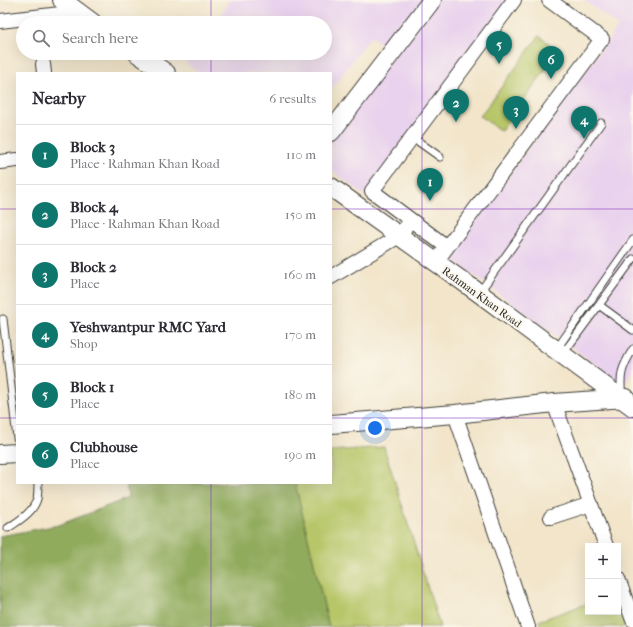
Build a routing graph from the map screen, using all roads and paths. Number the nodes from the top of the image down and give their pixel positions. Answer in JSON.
{"nodes":[{"id":1,"x":62,"y":0,"type":"edge"},
{"id":2,"x":432,"y":0,"type":"edge"},
{"id":3,"x":514,"y":0,"type":"edge"},
{"id":4,"x":549,"y":0,"type":"edge"},
{"id":5,"x":78,"y":12,"type":"junction"},
{"id":6,"x":43,"y":16,"type":"edge"},
{"id":7,"x":83,"y":16,"type":"edge"},
{"id":8,"x":16,"y":19,"type":"edge"},
{"id":9,"x":0,"y":21,"type":"edge"},
{"id":10,"x":147,"y":60,"type":"edge"},
{"id":11,"x":165,"y":72,"type":"edge"},
{"id":12,"x":601,"y":123,"type":"dead end"},
{"id":13,"x":332,"y":131,"type":"edge"},
{"id":14,"x":412,"y":137,"type":"junction"},
{"id":15,"x":440,"y":157,"type":"dead end"},
{"id":16,"x":16,"y":160,"type":"edge"},
{"id":17,"x":0,"y":162,"type":"edge"},
{"id":18,"x":332,"y":188,"type":"edge"},
{"id":19,"x":372,"y":191,"type":"junction"},
{"id":20,"x":359,"y":208,"type":"junction"},
{"id":21,"x":410,"y":219,"type":"junction"},
{"id":22,"x":399,"y":236,"type":"junction"},
{"id":23,"x":633,"y":240,"type":"edge"},
{"id":24,"x":447,"y":247,"type":"junction"},
{"id":25,"x":633,"y":259,"type":"edge"},
{"id":26,"x":435,"y":262,"type":"junction"},
{"id":27,"x":332,"y":276,"type":"edge"},
{"id":28,"x":479,"y":293,"type":"junction"},
{"id":29,"x":599,"y":305,"type":"junction"},
{"id":30,"x":3,"y":319,"type":"dead end"},
{"id":31,"x":633,"y":330,"type":"edge"},
{"id":32,"x":633,"y":349,"type":"edge"},
{"id":33,"x":559,"y":353,"type":"junction"},
{"id":34,"x":629,"y":401,"type":"edge"},
{"id":35,"x":554,"y":403,"type":"junction"},
{"id":36,"x":455,"y":414,"type":"junction"},
{"id":37,"x":332,"y":424,"type":"edge"},
{"id":38,"x":16,"y":430,"type":"edge"},
{"id":39,"x":16,"y":453,"type":"edge"},
{"id":40,"x":0,"y":454,"type":"edge"},
{"id":41,"x":38,"y":484,"type":"edge"},
{"id":42,"x":591,"y":504,"type":"junction"},
{"id":43,"x":551,"y":517,"type":"dead end"},
{"id":44,"x":8,"y":528,"type":"dead end"},
{"id":45,"x":605,"y":543,"type":"edge"},
{"id":46,"x":621,"y":587,"type":"edge"},
{"id":47,"x":633,"y":620,"type":"edge"},
{"id":48,"x":528,"y":627,"type":"edge"}],
"edges":[{"from":1,"to":5,"type":"street"},
{"from":2,"to":13,"type":"street"},
{"from":3,"to":14,"type":"street"},
{"from":4,"to":24,"type":"street"},
{"from":5,"to":6,"type":"street"},
{"from":5,"to":7,"type":"street"},
{"from":8,"to":9,"type":"street"},
{"from":10,"to":11,"type":"street"},
{"from":12,"to":28,"type":"lane"},
{"from":14,"to":15,"type":"lane"},
{"from":14,"to":19,"type":"street"},
{"from":16,"to":17,"type":"street"},
{"from":18,"to":20,"type":"street","name":"Rahman Khan Road"},
{"from":19,"to":20,"type":"street"},
{"from":19,"to":21,"type":"street"},
{"from":20,"to":22,"type":"street","name":"Rahman Khan Road"},
{"from":21,"to":22,"type":"street"},
{"from":21,"to":24,"type":"street"},
{"from":22,"to":26,"type":"street","name":"Rahman Khan Road"},
{"from":22,"to":27,"type":"street"},
{"from":23,"to":33,"type":"lane"},
{"from":24,"to":26,"type":"street"},
{"from":25,"to":29,"type":"lane"},
{"from":26,"to":28,"type":"street","name":"Rahman Khan Road"},
{"from":28,"to":33,"type":"street","name":"Rahman Khan Road"},
{"from":29,"to":31,"type":"lane"},
{"from":29,"to":33,"type":"lane"},
{"from":30,"to":38,"type":"lane"},
{"from":32,"to":34,"type":"lane"},
{"from":33,"to":34,"type":"street","name":"Rahman Khan Road"},
{"from":34,"to":35,"type":"street"},
{"from":35,"to":36,"type":"street"},
{"from":35,"to":42,"type":"street"},
{"from":36,"to":37,"type":"street"},
{"from":36,"to":48,"type":"street"},
{"from":39,"to":40,"type":"street"},
{"from":41,"to":44,"type":"lane"},
{"from":42,"to":43,"type":"street"},
{"from":42,"to":45,"type":"street"},
{"from":46,"to":47,"type":"street"}]}
